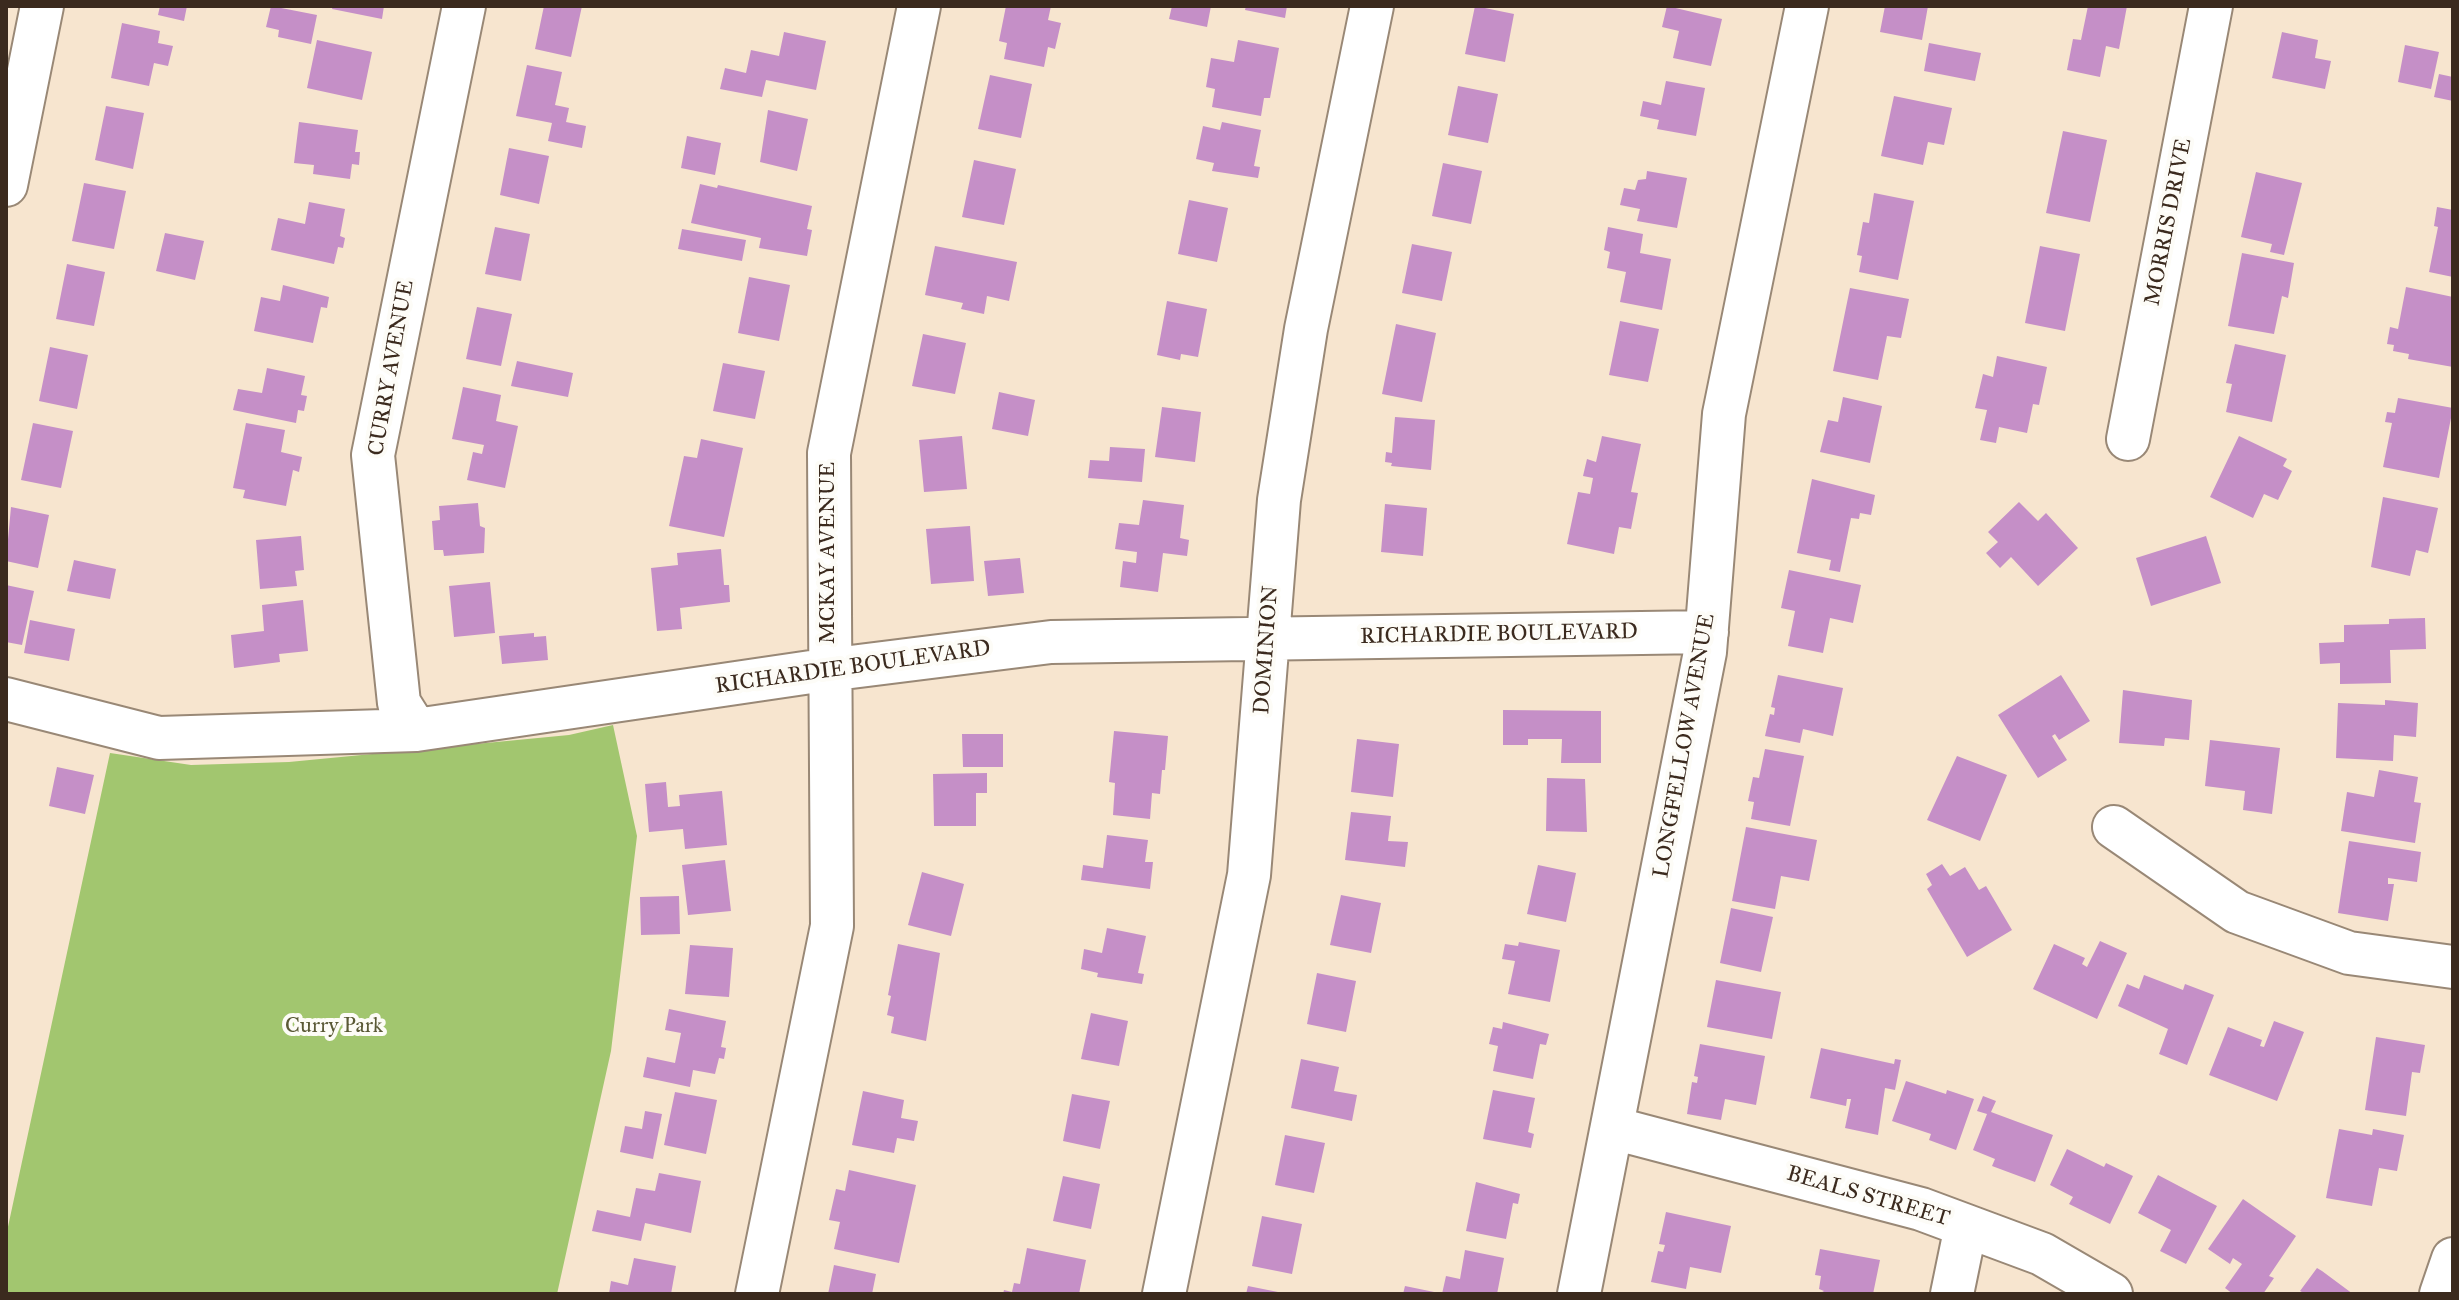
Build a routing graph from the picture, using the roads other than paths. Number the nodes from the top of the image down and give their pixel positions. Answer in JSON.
{"nodes":[{"id":1,"x":42,"y":6,"type":"edge"},
{"id":2,"x":464,"y":6,"type":"edge"},
{"id":3,"x":919,"y":6,"type":"edge"},
{"id":4,"x":1372,"y":6,"type":"edge"},
{"id":5,"x":1807,"y":6,"type":"edge"},
{"id":6,"x":2211,"y":6,"type":"edge"},
{"id":7,"x":6,"y":185,"type":"edge"},
{"id":8,"x":2128,"y":439,"type":"dead end"},
{"id":9,"x":1707,"y":632,"type":"junction"},
{"id":10,"x":1266,"y":639,"type":"junction"},
{"id":11,"x":829,"y":670,"type":"junction"},
{"id":12,"x":6,"y":699,"type":"edge"},
{"id":13,"x":416,"y":730,"type":"junction"},
{"id":14,"x":2114,"y":827,"type":"dead end"},
{"id":15,"x":2453,"y":967,"type":"edge"},
{"id":16,"x":1613,"y":1128,"type":"junction"},
{"id":17,"x":1966,"y":1226,"type":"junction"},
{"id":18,"x":2453,"y":1259,"type":"edge"},
{"id":19,"x":757,"y":1294,"type":"edge"},
{"id":20,"x":1164,"y":1294,"type":"edge"},
{"id":21,"x":1579,"y":1294,"type":"edge"},
{"id":22,"x":1952,"y":1294,"type":"edge"},
{"id":23,"x":2111,"y":1294,"type":"edge"},
{"id":24,"x":2441,"y":1294,"type":"edge"}],
"edges":[{"from":1,"to":7,"type":"street"},
{"from":2,"to":13,"type":"street","name":"CURRY AVENUE"},
{"from":3,"to":11,"type":"street","name":"MCKAY AVENUE"},
{"from":4,"to":10,"type":"street","name":"DOMINION"},
{"from":5,"to":9,"type":"street","name":"LONGFELLOW AVENUE"},
{"from":6,"to":8,"type":"street","name":"MORRIS DRIVE"},
{"from":9,"to":10,"type":"street","name":"RICHARDIE BOULEVARD"},
{"from":9,"to":16,"type":"street","name":"LONGFELLOW AVENUE"},
{"from":10,"to":11,"type":"street","name":"RICHARDIE BOULEVARD"},
{"from":10,"to":20,"type":"street","name":"DOMINION"},
{"from":11,"to":13,"type":"street","name":"RICHARDIE BOULEVARD"},
{"from":11,"to":19,"type":"street","name":"MCKAY AVENUE"},
{"from":12,"to":13,"type":"street","name":"RICHARDIE BOULEVARD"},
{"from":14,"to":15,"type":"street"},
{"from":16,"to":17,"type":"street","name":"BEALS STREET"},
{"from":16,"to":21,"type":"street","name":"LONGFELLOW AVENUE"},
{"from":17,"to":22,"type":"street"},
{"from":17,"to":23,"type":"street","name":"BEALS STREET"},
{"from":18,"to":24,"type":"street"}]}
